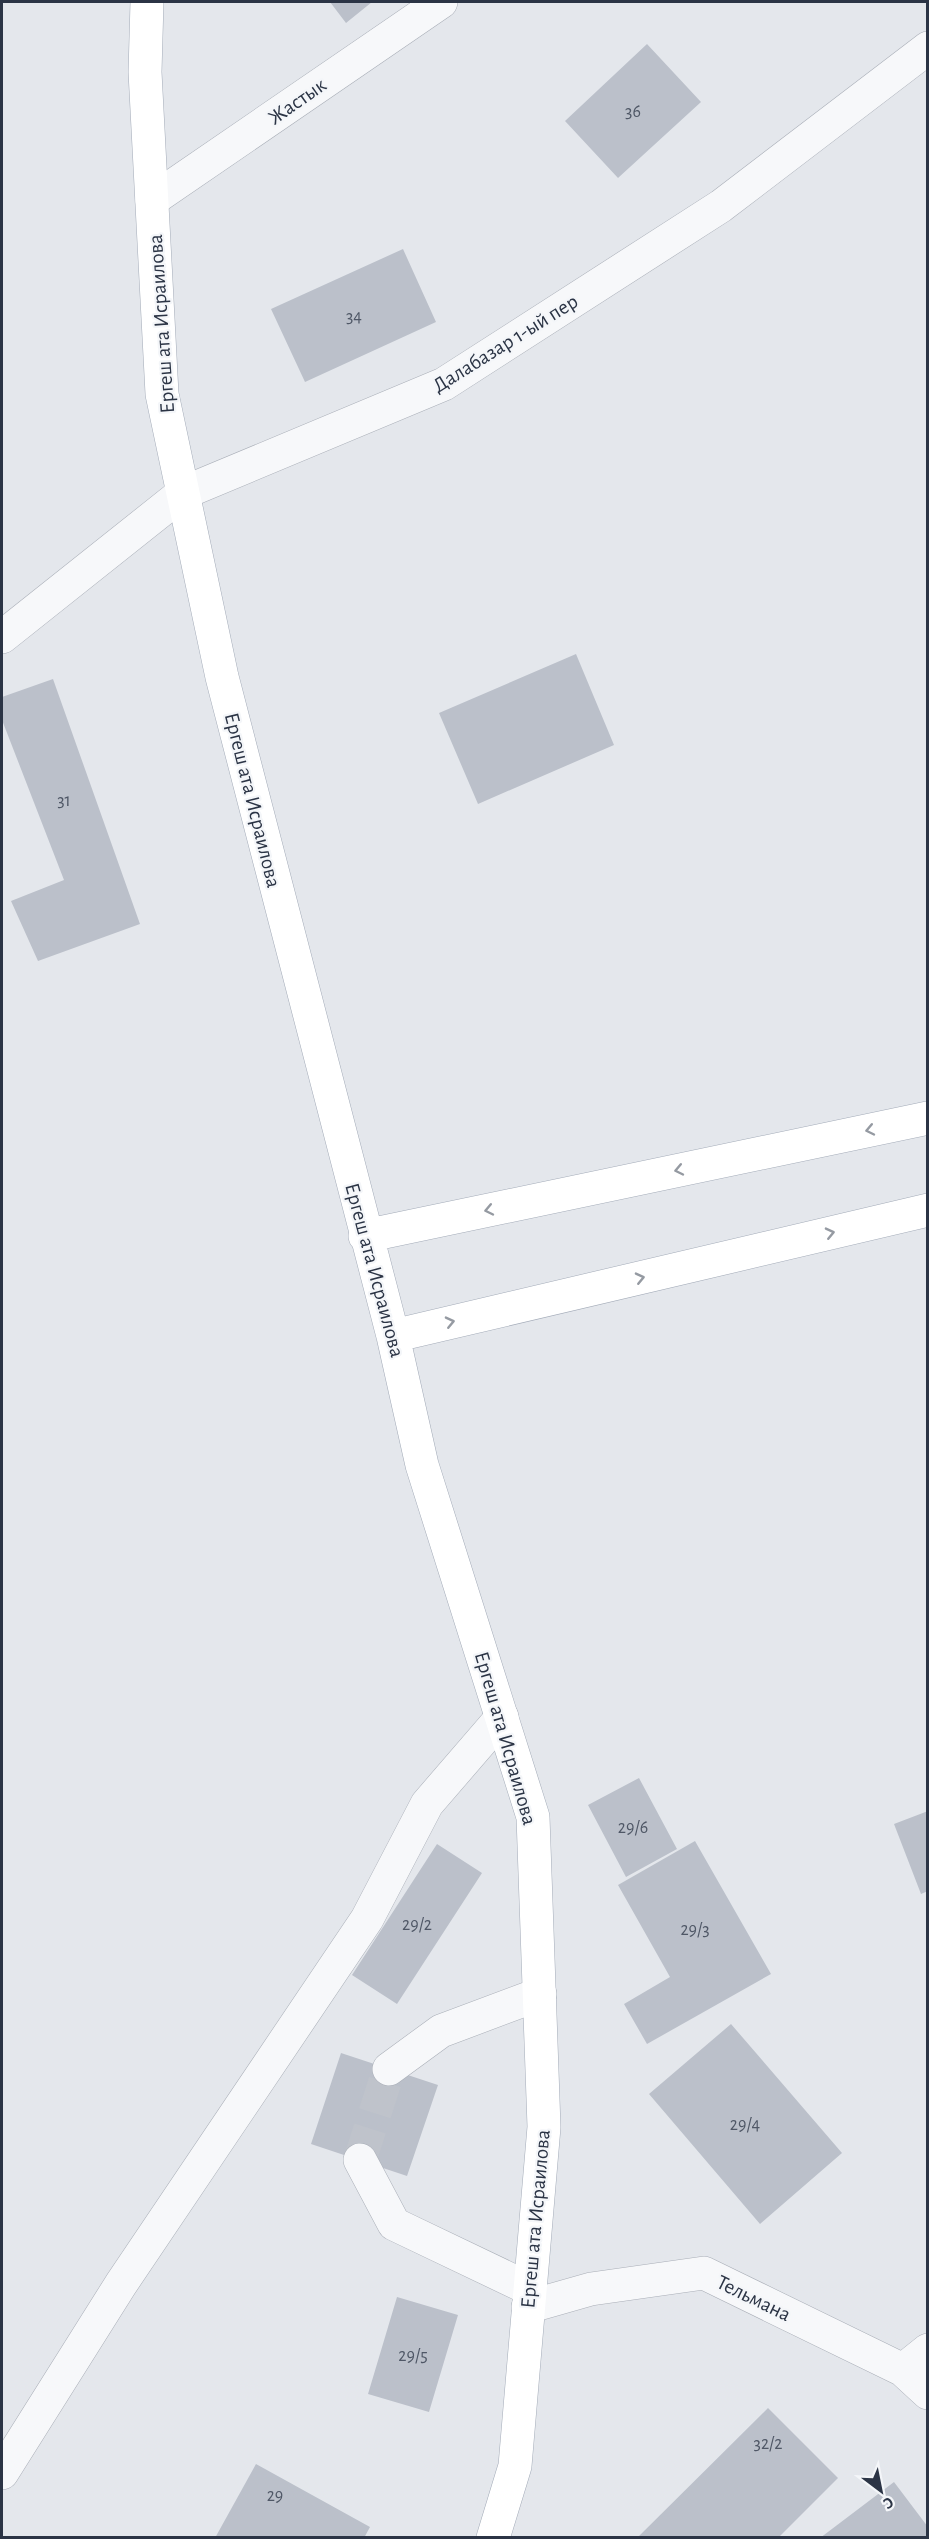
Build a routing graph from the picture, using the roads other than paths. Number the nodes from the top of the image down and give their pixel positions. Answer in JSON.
{"nodes":[{"id":1,"x":147,"y":2,"type":"edge"},
{"id":2,"x":441,"y":2,"type":"edge"},
{"id":3,"x":927,"y":48,"type":"edge"},
{"id":4,"x":152,"y":200,"type":"junction"},
{"id":5,"x":183,"y":493,"type":"junction"},
{"id":6,"x":2,"y":637,"type":"edge"},
{"id":7,"x":927,"y":1118,"type":"edge"},
{"id":8,"x":927,"y":1210,"type":"edge"},
{"id":9,"x":365,"y":1236,"type":"junction"},
{"id":10,"x":393,"y":1336,"type":"junction"},
{"id":11,"x":502,"y":1716,"type":"junction"},
{"id":12,"x":540,"y":1994,"type":"junction"},
{"id":13,"x":389,"y":2069,"type":"tunnel mouth"},
{"id":14,"x":360,"y":2160,"type":"dead end"},
{"id":15,"x":529,"y":2298,"type":"junction"},
{"id":16,"x":915,"y":2360,"type":"edge"},
{"id":17,"x":927,"y":2393,"type":"edge"},
{"id":18,"x":2,"y":2473,"type":"edge"},
{"id":19,"x":493,"y":2538,"type":"edge"}],
"edges":[{"from":1,"to":4,"type":"main road","name":"Ергеш ата Исраилова"},
{"from":2,"to":4,"type":"street","name":"Жастык"},
{"from":3,"to":5,"type":"street","name":"Далабазар 1-ый пер"},
{"from":4,"to":5,"type":"main road","name":"Ергеш ата Исраилова"},
{"from":5,"to":6,"type":"street","name":"Далабазар 1-ый пер"},
{"from":5,"to":9,"type":"main road","name":"Ергеш ата Исраилова"},
{"from":7,"to":9,"type":"main road","one_way":true},
{"from":10,"to":8,"type":"main road","one_way":true},
{"from":9,"to":10,"type":"main road","name":"Ергеш ата Исраилова"},
{"from":10,"to":11,"type":"main road","name":"Ергеш ата Исраилова"},
{"from":11,"to":12,"type":"main road","name":"Ергеш ата Исраилова"},
{"from":11,"to":18,"type":"street"},
{"from":12,"to":13,"type":"street"},
{"from":12,"to":15,"type":"main road","name":"Ергеш ата Исраилова"},
{"from":14,"to":15,"type":"street"},
{"from":15,"to":16,"type":"street","name":"Тельмана"},
{"from":15,"to":19,"type":"main road","name":"Ергеш ата Исраилова"},
{"from":16,"to":17,"type":"street","name":"Тельмана"}]}
